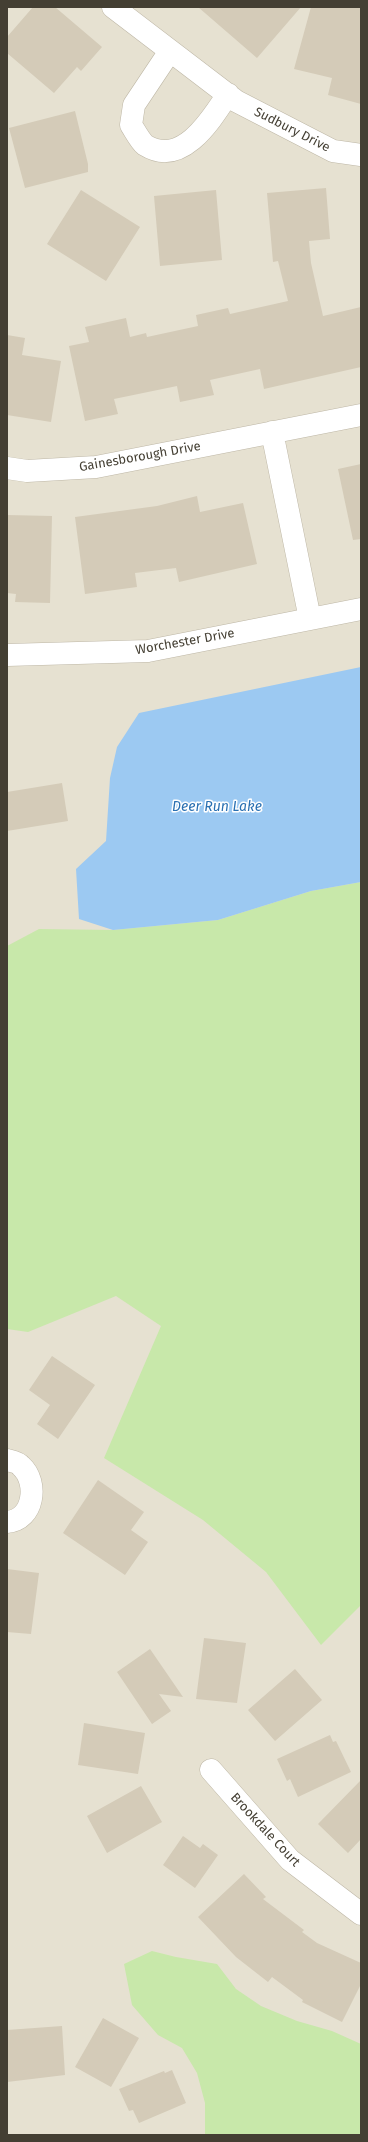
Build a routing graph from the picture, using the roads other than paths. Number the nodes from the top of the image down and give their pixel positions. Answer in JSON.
{"nodes":[{"id":1,"x":113,"y":7,"type":"edge"},
{"id":2,"x":170,"y":51,"type":"junction"},
{"id":3,"x":228,"y":94,"type":"junction"},
{"id":4,"x":361,"y":155,"type":"edge"},
{"id":5,"x":361,"y":415,"type":"edge"},
{"id":6,"x":272,"y":432,"type":"junction"},
{"id":7,"x":7,"y":468,"type":"edge"},
{"id":8,"x":361,"y":609,"type":"edge"},
{"id":9,"x":310,"y":619,"type":"junction"},
{"id":10,"x":7,"y":655,"type":"edge"},
{"id":11,"x":7,"y":1460,"type":"edge"},
{"id":12,"x":7,"y":1522,"type":"edge"},
{"id":13,"x":211,"y":1770,"type":"dead end"},
{"id":14,"x":361,"y":1914,"type":"edge"}],
"edges":[{"from":1,"to":2,"type":"street","name":"Sudbury Drive"},
{"from":2,"to":3,"type":"street","name":"Sudbury Drive"},
{"from":2,"to":3,"type":"street"},
{"from":3,"to":4,"type":"street","name":"Sudbury Drive"},
{"from":5,"to":6,"type":"street","name":"Gainesborough Drive"},
{"from":6,"to":7,"type":"street","name":"Gainesborough Drive"},
{"from":6,"to":9,"type":"street"},
{"from":8,"to":9,"type":"street","name":"Worchester Drive"},
{"from":9,"to":10,"type":"street","name":"Worchester Drive"},
{"from":11,"to":12,"type":"street"},
{"from":13,"to":14,"type":"street","name":"Brookdale Court"}]}
